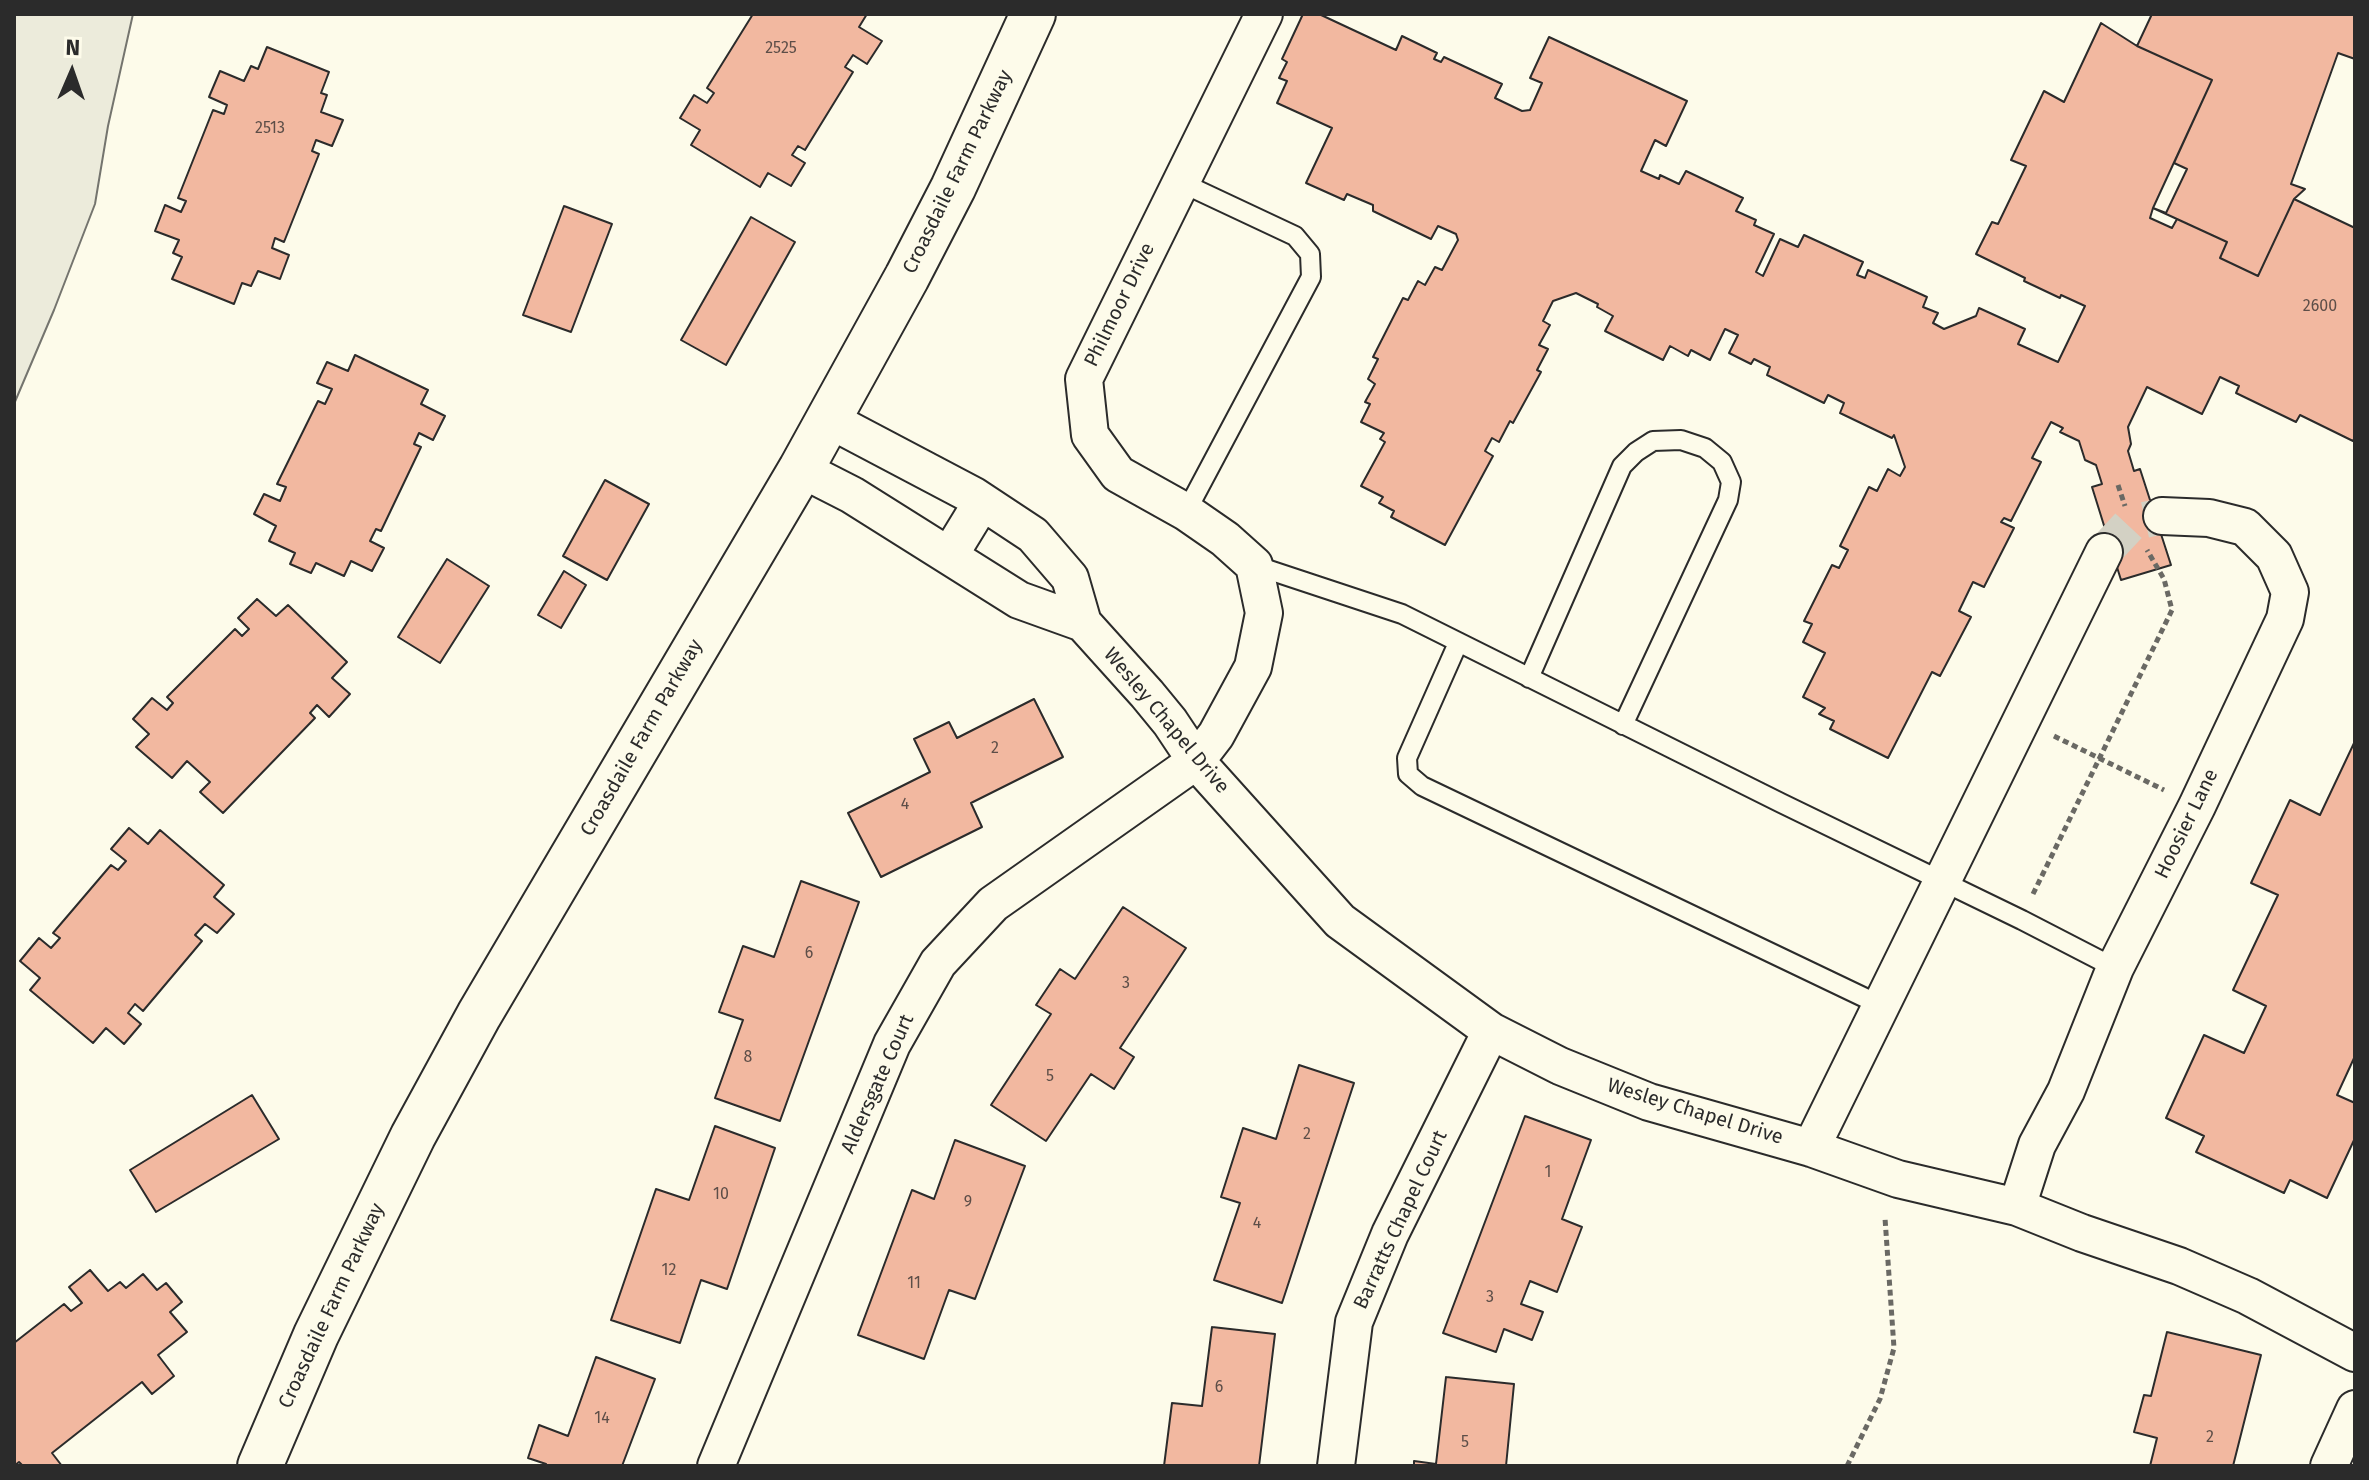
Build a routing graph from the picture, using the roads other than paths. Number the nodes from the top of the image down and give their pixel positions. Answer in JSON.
{"nodes":[{"id":1,"x":1033,"y":14,"type":"edge"},
{"id":2,"x":1264,"y":14,"type":"edge"},
{"id":3,"x":1180,"y":182,"type":"junction"},
{"id":4,"x":828,"y":419,"type":"junction"},
{"id":5,"x":801,"y":469,"type":"junction"},
{"id":6,"x":982,"y":502,"type":"junction"},
{"id":7,"x":1186,"y":512,"type":"junction"},
{"id":8,"x":2153,"y":531,"type":"tunnel mouth"},
{"id":9,"x":2104,"y":552,"type":"tunnel mouth"},
{"id":10,"x":949,"y":556,"type":"junction"},
{"id":11,"x":1254,"y":565,"type":"junction"},
{"id":12,"x":1083,"y":623,"type":"junction"},
{"id":13,"x":1458,"y":643,"type":"junction"},
{"id":14,"x":1529,"y":678,"type":"junction"},
{"id":15,"x":1623,"y":725,"type":"junction"},
{"id":16,"x":1196,"y":761,"type":"junction"},
{"id":17,"x":1941,"y":880,"type":"junction"},
{"id":18,"x":2115,"y":968,"type":"junction"},
{"id":19,"x":1880,"y":1005,"type":"junction"},
{"id":20,"x":1491,"y":1031,"type":"junction"},
{"id":21,"x":1811,"y":1148,"type":"junction"},
{"id":22,"x":2017,"y":1207,"type":"junction"},
{"id":23,"x":2355,"y":1353,"type":"edge"},
{"id":24,"x":2355,"y":1409,"type":"edge"},
{"id":25,"x":260,"y":1466,"type":"edge"},
{"id":26,"x":716,"y":1466,"type":"edge"},
{"id":27,"x":1336,"y":1466,"type":"edge"},
{"id":28,"x":2329,"y":1466,"type":"edge"}],
"edges":[{"from":1,"to":4,"type":"street","name":"Croasdaile Farm Parkway"},
{"from":2,"to":3,"type":"street","name":"Philmoor Drive"},
{"from":3,"to":7,"type":"street","name":"Philmoor Drive"},
{"from":3,"to":7,"type":"lane"},
{"from":4,"to":5,"type":"street","name":"Croasdaile Farm Parkway"},
{"from":4,"to":6,"type":"street","name":"Wesley Chapel Drive"},
{"from":5,"to":10,"type":"street","name":"Wesley Chapel Drive"},
{"from":5,"to":25,"type":"street","name":"Croasdaile Farm Parkway"},
{"from":6,"to":10,"type":"street"},
{"from":6,"to":12,"type":"street","name":"Wesley Chapel Drive"},
{"from":7,"to":11,"type":"street","name":"Philmoor Drive"},
{"from":8,"to":18,"type":"street","name":"Hoosier Lane"},
{"from":9,"to":17,"type":"street"},
{"from":10,"to":12,"type":"street","name":"Wesley Chapel Drive"},
{"from":11,"to":13,"type":"lane"},
{"from":11,"to":16,"type":"street"},
{"from":12,"to":16,"type":"street","name":"Wesley Chapel Drive"},
{"from":13,"to":14,"type":"lane"},
{"from":13,"to":19,"type":"lane"},
{"from":14,"to":15,"type":"lane"},
{"from":14,"to":15,"type":"lane"},
{"from":15,"to":17,"type":"lane"},
{"from":16,"to":20,"type":"street","name":"Wesley Chapel Drive"},
{"from":16,"to":26,"type":"street","name":"Aldersgate Court"},
{"from":17,"to":18,"type":"lane"},
{"from":17,"to":19,"type":"street"},
{"from":18,"to":22,"type":"street","name":"Hoosier Lane"},
{"from":19,"to":21,"type":"street"},
{"from":20,"to":21,"type":"street","name":"Wesley Chapel Drive"},
{"from":20,"to":27,"type":"street","name":"Barratts Chapel Court"},
{"from":21,"to":22,"type":"street","name":"Wesley Chapel Drive"},
{"from":22,"to":23,"type":"street","name":"Wesley Chapel Drive"},
{"from":24,"to":28,"type":"street"}]}
